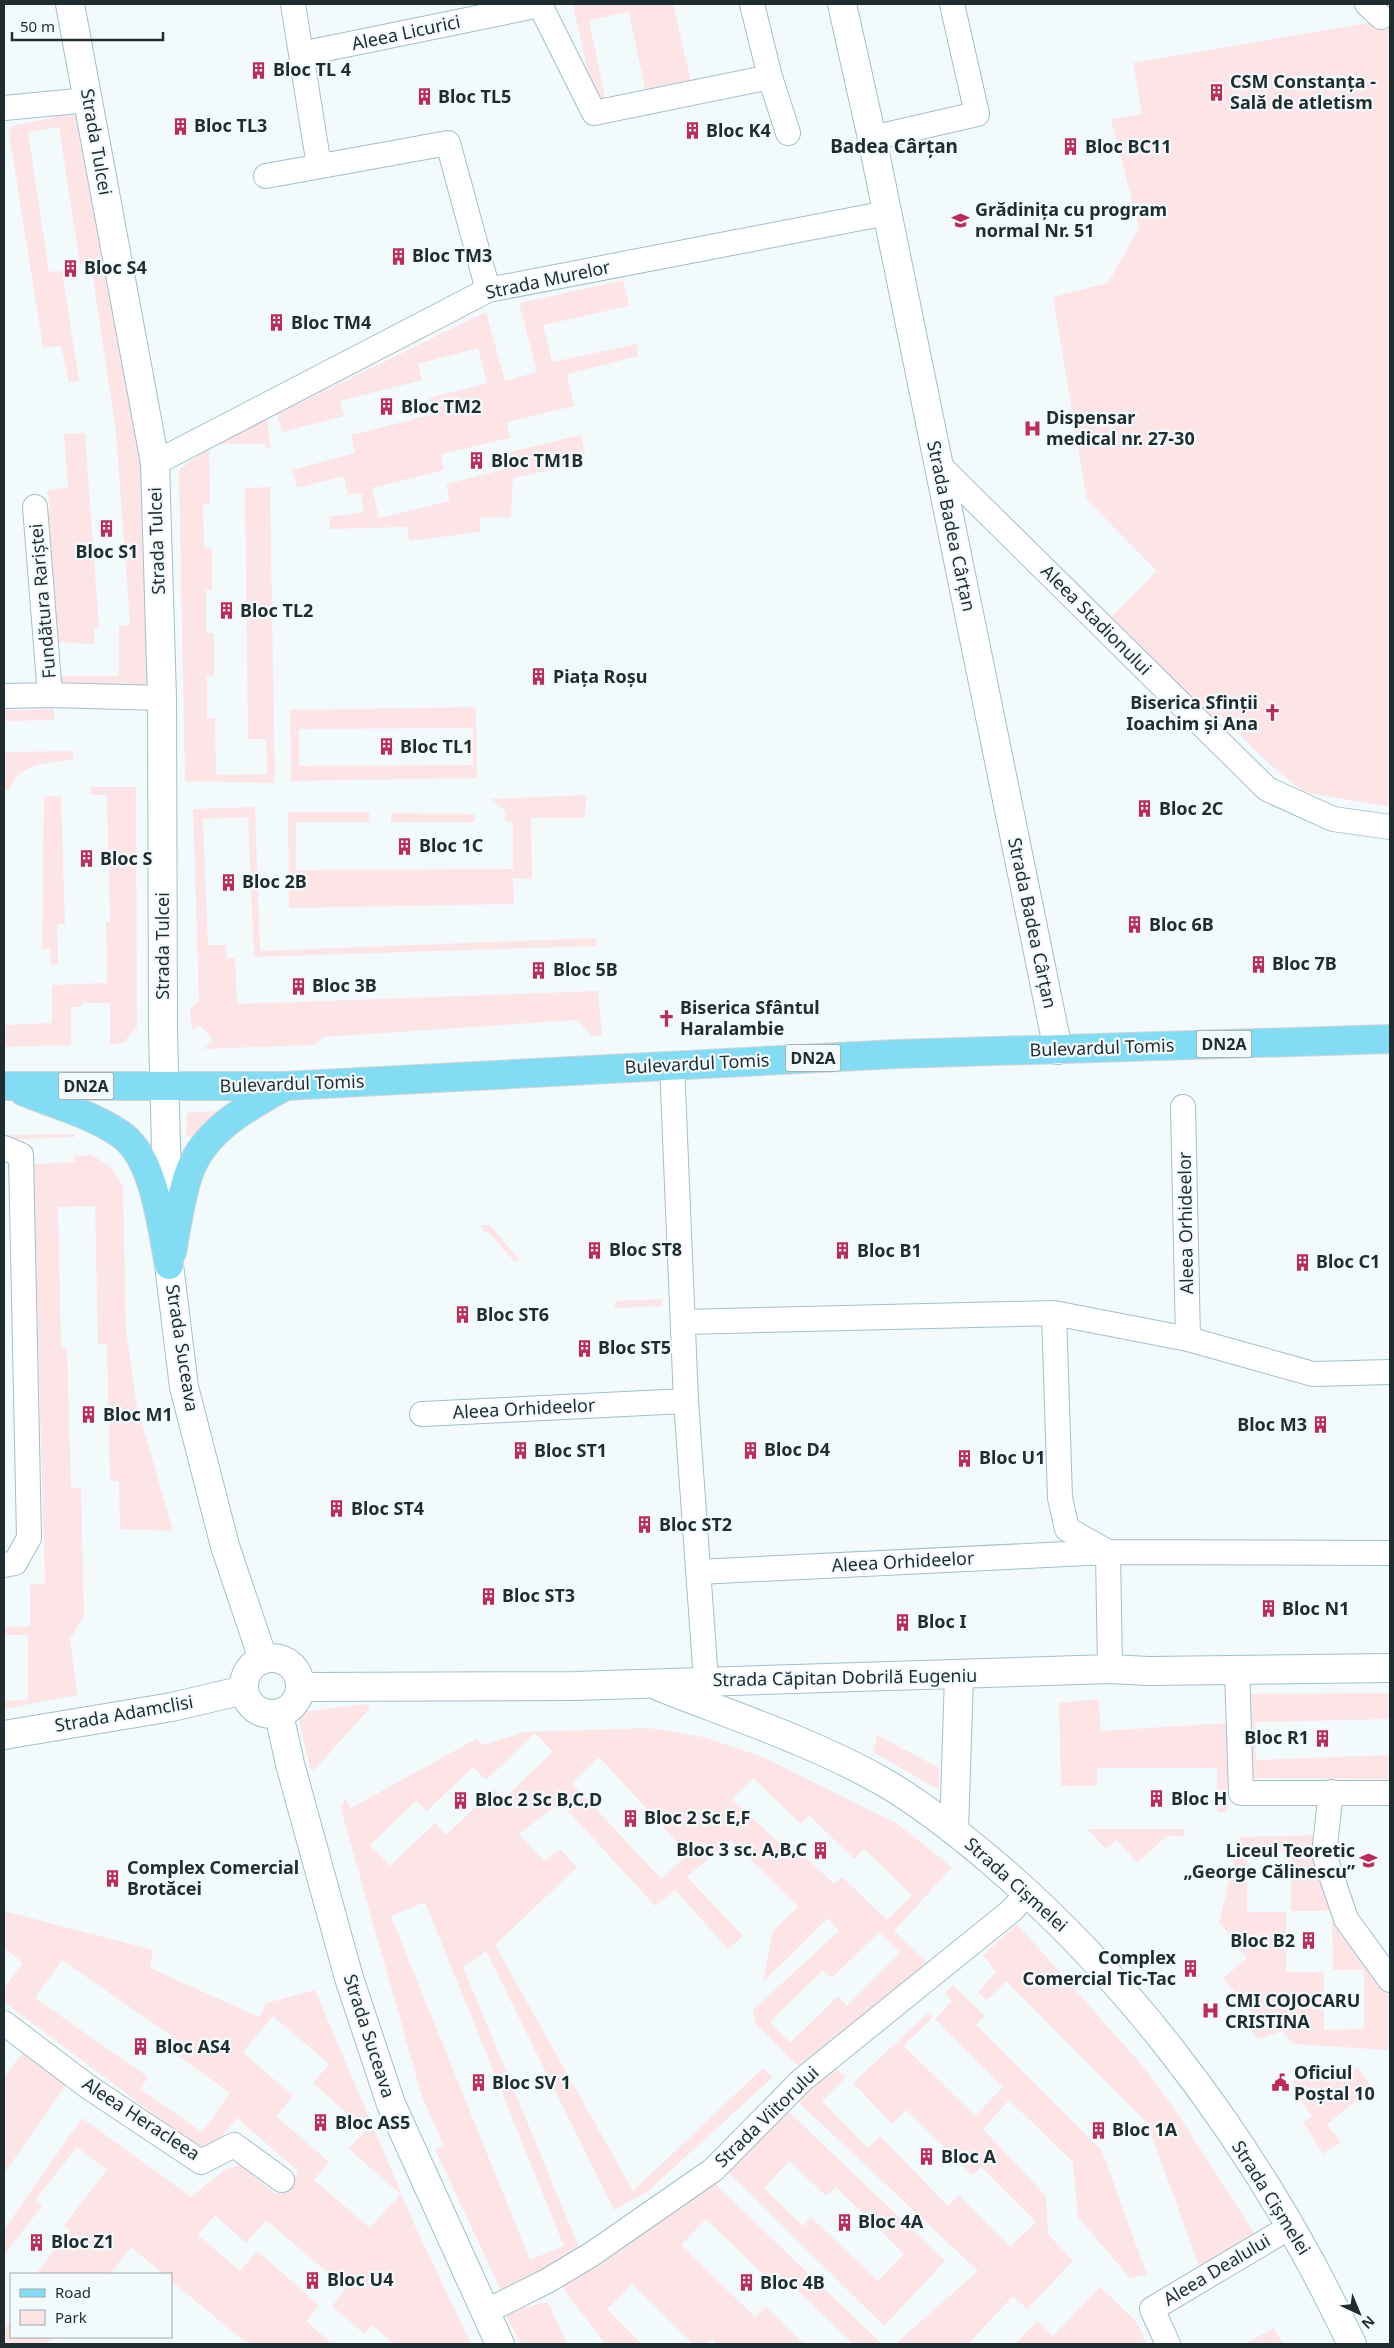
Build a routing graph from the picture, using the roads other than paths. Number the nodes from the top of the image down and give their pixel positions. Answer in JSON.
{"nodes":[{"id":1,"x":70,"y":4,"type":"edge"},
{"id":2,"x":293,"y":4,"type":"edge"},
{"id":3,"x":752,"y":4,"type":"edge"},
{"id":4,"x":842,"y":4,"type":"edge"},
{"id":5,"x":952,"y":4,"type":"edge"},
{"id":6,"x":540,"y":5,"type":"edge"},
{"id":7,"x":301,"y":54,"type":"junction"},
{"id":8,"x":770,"y":77,"type":"junction"},
{"id":9,"x":88,"y":100,"type":"junction"},
{"id":10,"x":4,"y":108,"type":"edge"},
{"id":11,"x":788,"y":133,"type":"dead end"},
{"id":12,"x":872,"y":138,"type":"junction"},
{"id":13,"x":319,"y":166,"type":"junction"},
{"id":14,"x":266,"y":176,"type":"dead end"},
{"id":15,"x":887,"y":213,"type":"junction"},
{"id":16,"x":488,"y":290,"type":"junction"},
{"id":17,"x":155,"y":463,"type":"junction"},
{"id":18,"x":939,"y":465,"type":"junction"},
{"id":19,"x":35,"y":507,"type":"dead end"},
{"id":20,"x":50,"y":695,"type":"junction"},
{"id":21,"x":4,"y":696,"type":"edge"},
{"id":22,"x":162,"y":698,"type":"junction"},
{"id":23,"x":1390,"y":827,"type":"edge"},
{"id":24,"x":1390,"y":1039,"type":"edge"},
{"id":25,"x":1058,"y":1050,"type":"junction"},
{"id":26,"x":672,"y":1065,"type":"junction"},
{"id":27,"x":5,"y":1086,"type":"edge"},
{"id":28,"x":284,"y":1086,"type":"junction"},
{"id":29,"x":165,"y":1087,"type":"junction"},
{"id":30,"x":1183,"y":1107,"type":"dead end"},
{"id":31,"x":4,"y":1148,"type":"edge"},
{"id":32,"x":169,"y":1266,"type":"junction"},
{"id":33,"x":1054,"y":1313,"type":"junction"},
{"id":34,"x":683,"y":1322,"type":"junction"},
{"id":35,"x":1188,"y":1339,"type":"junction"},
{"id":36,"x":1390,"y":1372,"type":"edge"},
{"id":37,"x":686,"y":1401,"type":"junction"},
{"id":38,"x":422,"y":1414,"type":"dead end"},
{"id":39,"x":1108,"y":1552,"type":"junction"},
{"id":40,"x":1390,"y":1553,"type":"edge"},
{"id":41,"x":4,"y":1565,"type":"edge"},
{"id":42,"x":698,"y":1572,"type":"junction"},
{"id":43,"x":263,"y":1660,"type":"junction"},
{"id":44,"x":1390,"y":1668,"type":"edge"},
{"id":45,"x":1110,"y":1669,"type":"junction"},
{"id":46,"x":1237,"y":1669,"type":"junction"},
{"id":47,"x":959,"y":1676,"type":"junction"},
{"id":48,"x":706,"y":1681,"type":"junction"},
{"id":49,"x":650,"y":1682,"type":"junction"},
{"id":50,"x":301,"y":1687,"type":"junction"},
{"id":51,"x":244,"y":1690,"type":"junction"},
{"id":52,"x":279,"y":1714,"type":"junction"},
{"id":53,"x":4,"y":1734,"type":"edge"},
{"id":54,"x":1331,"y":1792,"type":"junction"},
{"id":55,"x":1390,"y":1793,"type":"edge"},
{"id":56,"x":954,"y":1830,"type":"junction"},
{"id":57,"x":1028,"y":1893,"type":"junction"},
{"id":58,"x":1390,"y":1980,"type":"edge"},
{"id":59,"x":4,"y":2023,"type":"edge"},
{"id":60,"x":282,"y":2180,"type":"dead end"},
{"id":61,"x":1290,"y":2227,"type":"junction"},
{"id":62,"x":485,"y":2312,"type":"junction"},
{"id":63,"x":500,"y":2344,"type":"edge"},
{"id":64,"x":1168,"y":2344,"type":"edge"},
{"id":65,"x":1352,"y":2344,"type":"edge"}],
"edges":[{"from":1,"to":9,"type":"street","name":"Strada Tulcei"},
{"from":2,"to":7,"type":"street"},
{"from":3,"to":8,"type":"street"},
{"from":4,"to":12,"type":"street","name":"Strada Badea Cârțan"},
{"from":5,"to":12,"type":"street"},
{"from":6,"to":7,"type":"street","name":"Aleea Licurici"},
{"from":6,"to":8,"type":"street"},
{"from":7,"to":13,"type":"street"},
{"from":8,"to":11,"type":"street"},
{"from":9,"to":10,"type":"street"},
{"from":9,"to":17,"type":"street","name":"Strada Tulcei"},
{"from":12,"to":15,"type":"street","name":"Strada Badea Cârțan"},
{"from":13,"to":14,"type":"street"},
{"from":13,"to":16,"type":"street"},
{"from":15,"to":16,"type":"street","name":"Strada Murelor"},
{"from":15,"to":18,"type":"street","name":"Strada Badea Cârțan"},
{"from":16,"to":17,"type":"street","name":"Strada Murelor"},
{"from":17,"to":22,"type":"street","name":"Strada Tulcei"},
{"from":18,"to":23,"type":"street","name":"Aleea Stadionului"},
{"from":18,"to":25,"type":"street","name":"Strada Badea Cârțan"},
{"from":19,"to":20,"type":"street","name":"Fundătura Rariștei"},
{"from":20,"to":21,"type":"street"},
{"from":20,"to":22,"type":"street"},
{"from":22,"to":29,"type":"street","name":"Strada Tulcei"},
{"from":24,"to":25,"type":"main road","name":"Bulevardul Tomis","number":"DN2A"},
{"from":25,"to":26,"type":"main road","name":"Bulevardul Tomis","number":"DN2A"},
{"from":26,"to":28,"type":"main road","name":"Bulevardul Tomis","number":"DN2A"},
{"from":26,"to":34,"type":"street"},
{"from":27,"to":29,"type":"main road","name":"Bulevardul Tomis","number":"DN2A"},
{"from":27,"to":32,"type":"main road"},
{"from":28,"to":29,"type":"main road","name":"Bulevardul Tomis","number":"DN2A"},
{"from":28,"to":32,"type":"main road"},
{"from":29,"to":32,"type":"street","name":"Strada Suceava"},
{"from":30,"to":35,"type":"street","name":"Aleea Orhideelor"},
{"from":31,"to":41,"type":"street"},
{"from":32,"to":43,"type":"street","name":"Strada Suceava"},
{"from":33,"to":34,"type":"street"},
{"from":33,"to":35,"type":"street"},
{"from":33,"to":39,"type":"street","name":"Aleea Orhideelor"},
{"from":34,"to":37,"type":"street"},
{"from":35,"to":36,"type":"street"},
{"from":37,"to":38,"type":"street","name":"Aleea Orhideelor"},
{"from":37,"to":42,"type":"street"},
{"from":39,"to":40,"type":"street","name":"Aleea Orhideelor"},
{"from":39,"to":42,"type":"street","name":"Aleea Orhideelor"},
{"from":39,"to":45,"type":"street"},
{"from":42,"to":48,"type":"street"},
{"from":43,"to":50,"type":"street"},
{"from":43,"to":51,"type":"street"},
{"from":44,"to":46,"type":"street","name":"Strada Căpitan Dobrilă Eugeniu"},
{"from":45,"to":46,"type":"street","name":"Strada Căpitan Dobrilă Eugeniu"},
{"from":45,"to":47,"type":"street","name":"Strada Căpitan Dobrilă Eugeniu"},
{"from":46,"to":54,"type":"street"},
{"from":47,"to":48,"type":"street","name":"Strada Căpitan Dobrilă Eugeniu"},
{"from":47,"to":56,"type":"street"},
{"from":48,"to":49,"type":"street","name":"Strada Căpitan Dobrilă Eugeniu"},
{"from":49,"to":50,"type":"street","name":"Strada Căpitan Dobrilă Eugeniu"},
{"from":49,"to":56,"type":"street","name":"Strada Cișmelei"},
{"from":50,"to":52,"type":"street"},
{"from":51,"to":52,"type":"street"},
{"from":51,"to":53,"type":"street","name":"Strada Adamclisi"},
{"from":52,"to":62,"type":"street","name":"Strada Suceava"},
{"from":54,"to":55,"type":"street"},
{"from":54,"to":58,"type":"street"},
{"from":56,"to":57,"type":"street","name":"Strada Cișmelei"},
{"from":57,"to":61,"type":"street","name":"Strada Cișmelei"},
{"from":57,"to":62,"type":"street","name":"Strada Viitorului"},
{"from":59,"to":60,"type":"street","name":"Aleea Heracleea"},
{"from":61,"to":64,"type":"street","name":"Aleea Dealului"},
{"from":61,"to":65,"type":"street","name":"Strada Cișmelei"},
{"from":62,"to":63,"type":"street","name":"Strada Suceava"}]}
